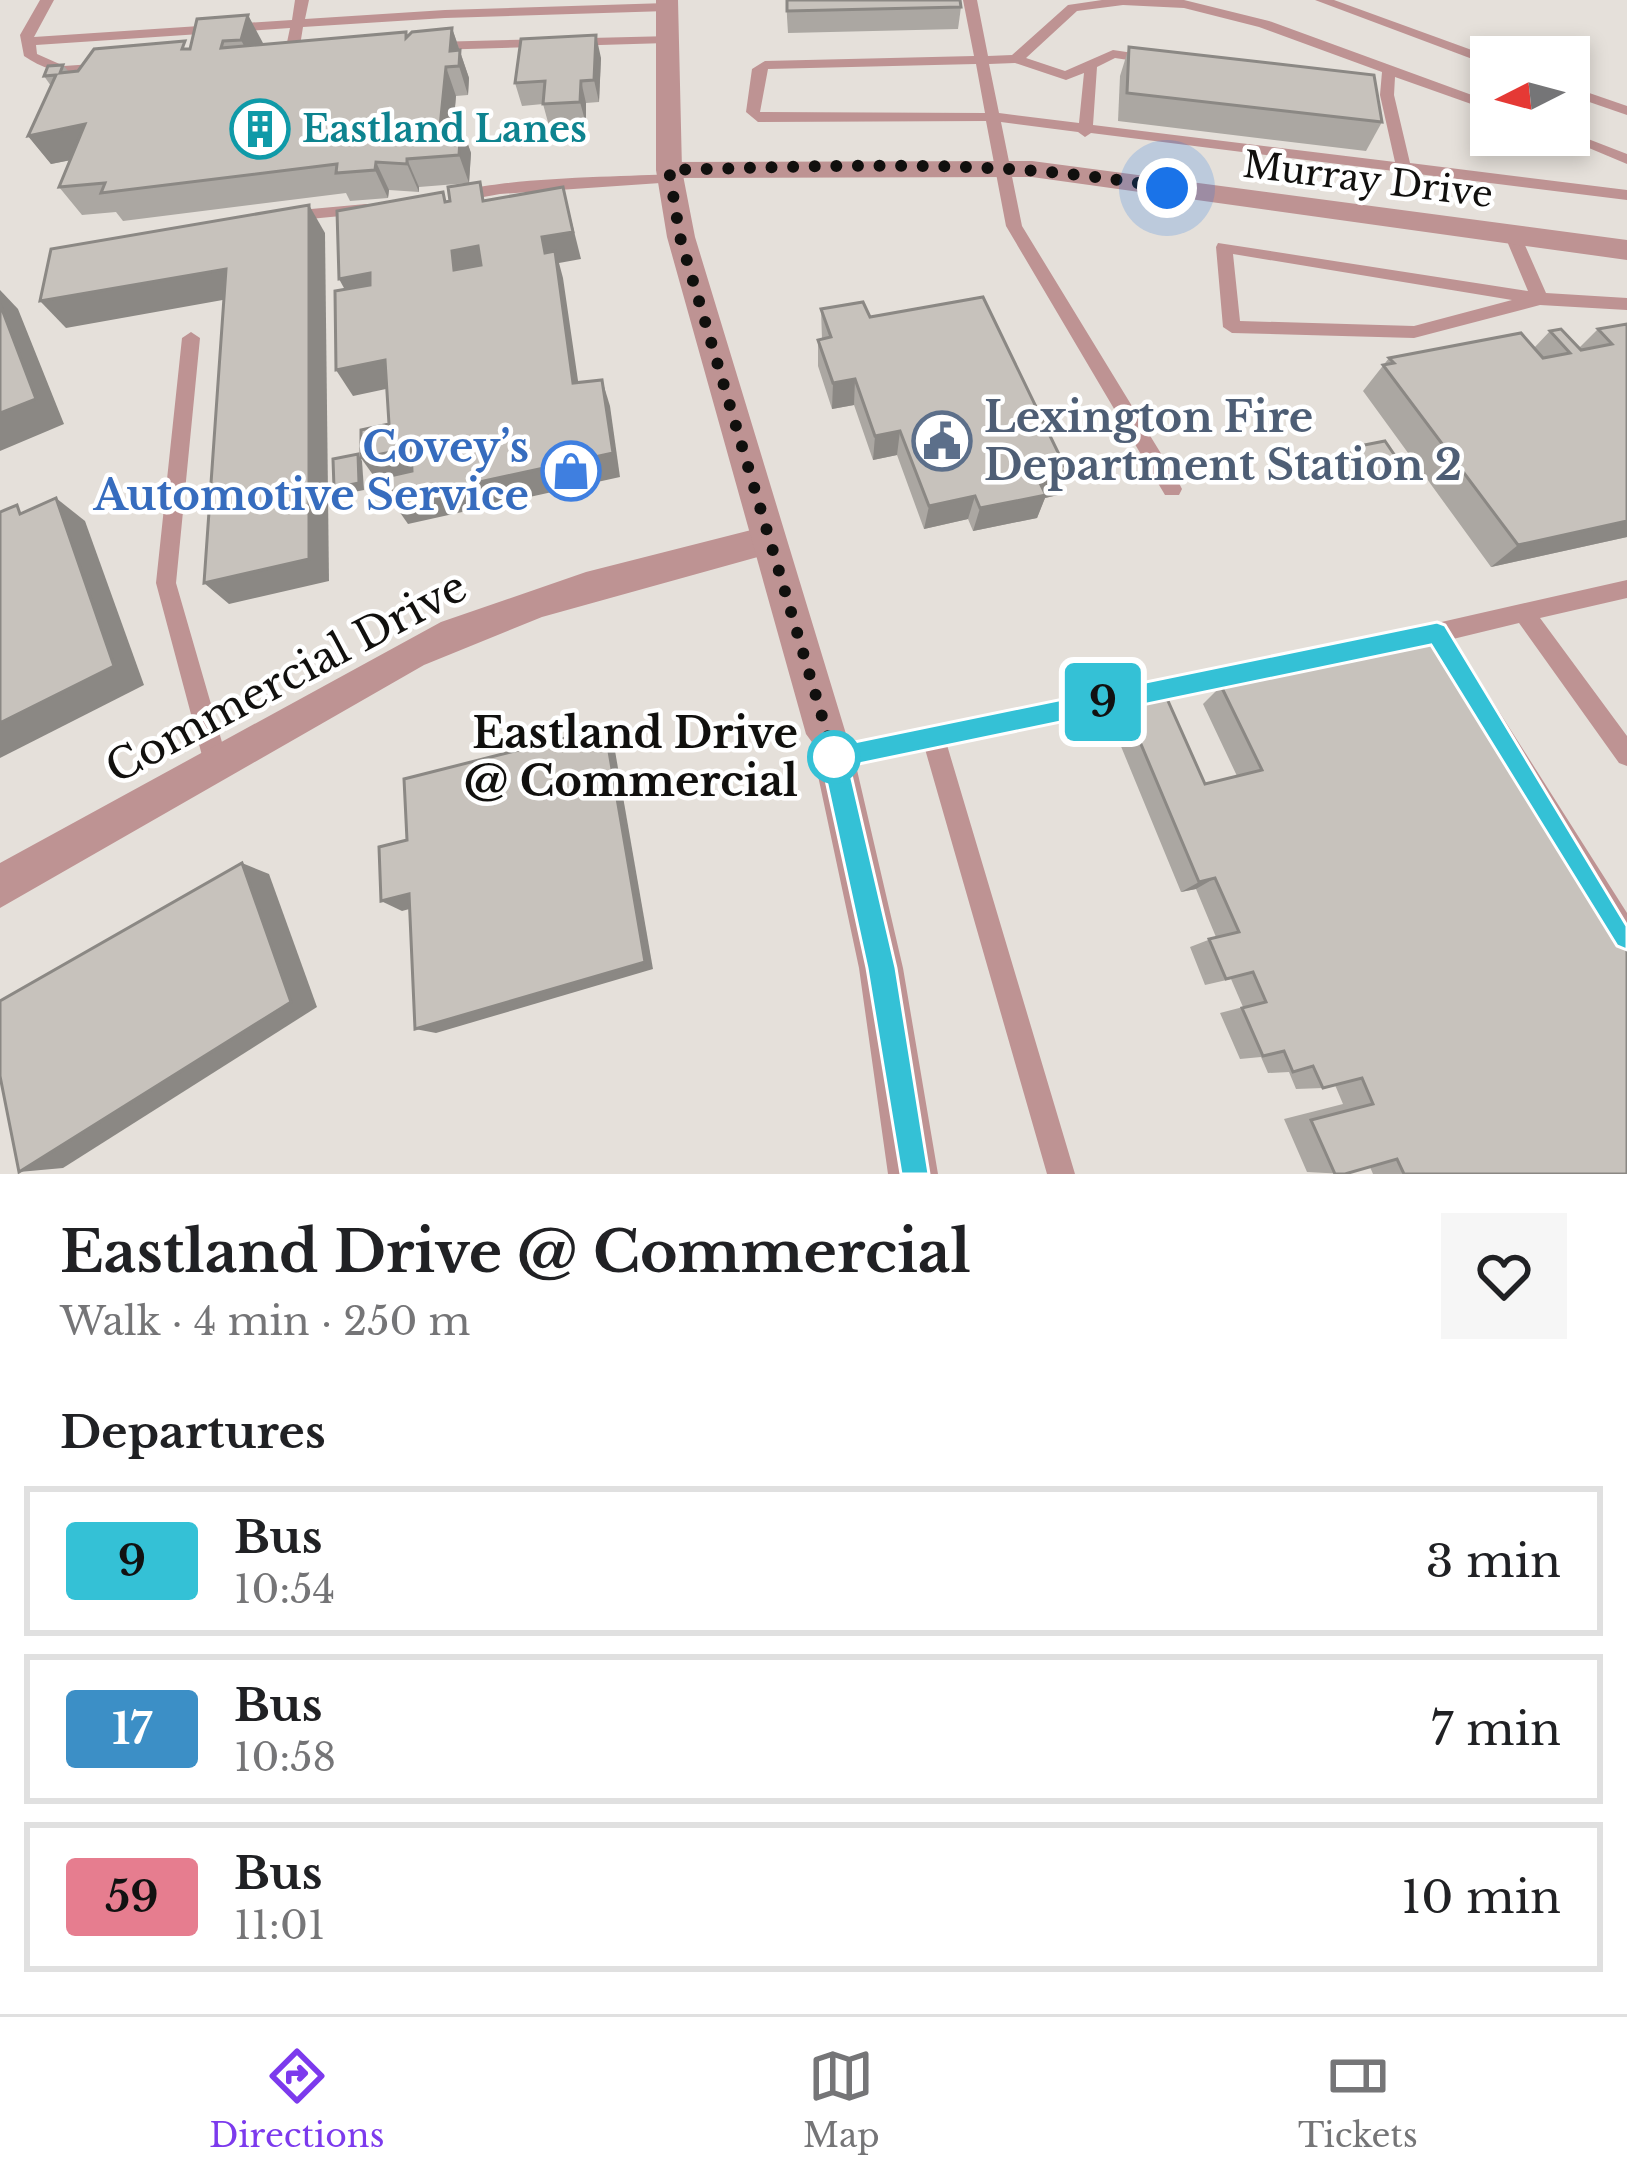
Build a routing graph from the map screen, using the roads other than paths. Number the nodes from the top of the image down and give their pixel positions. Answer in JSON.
{"nodes":[{"id":1,"x":47,"y":0,"type":"edge"},
{"id":2,"x":302,"y":0,"type":"edge"},
{"id":3,"x":970,"y":0,"type":"edge"},
{"id":4,"x":1322,"y":0,"type":"edge"},
{"id":5,"x":667,"y":3,"type":"edge"},
{"id":6,"x":584,"y":5,"type":"edge"},
{"id":7,"x":447,"y":7,"type":"edge"},
{"id":8,"x":294,"y":25,"type":"junction"},
{"id":9,"x":667,"y":39,"type":"junction"},
{"id":10,"x":28,"y":41,"type":"junction"},
{"id":11,"x":582,"y":41,"type":"junction"},
{"id":12,"x":440,"y":46,"type":"junction"},
{"id":13,"x":418,"y":47,"type":"edge"},
{"id":14,"x":313,"y":51,"type":"edge"},
{"id":15,"x":1470,"y":54,"type":"edge"},
{"id":16,"x":1016,"y":58,"type":"junction"},
{"id":17,"x":984,"y":63,"type":"junction"},
{"id":18,"x":1179,"y":64,"type":"edge"},
{"id":19,"x":125,"y":66,"type":"edge"},
{"id":20,"x":1091,"y":68,"type":"junction"},
{"id":21,"x":1389,"y":68,"type":"junction"},
{"id":22,"x":1365,"y":91,"type":"edge"},
{"id":23,"x":1387,"y":95,"type":"junction"},
{"id":24,"x":1470,"y":98,"type":"edge"},
{"id":25,"x":1590,"y":98,"type":"edge"},
{"id":26,"x":1627,"y":111,"type":"edge"},
{"id":27,"x":995,"y":117,"type":"junction"},
{"id":28,"x":1085,"y":132,"type":"junction"},
{"id":29,"x":1590,"y":145,"type":"edge"},
{"id":30,"x":1627,"y":159,"type":"edge"},
{"id":31,"x":1006,"y":168,"type":"junction"},
{"id":32,"x":1404,"y":170,"type":"junction"},
{"id":33,"x":670,"y":175,"type":"junction"},
{"id":34,"x":1627,"y":195,"type":"edge"},
{"id":35,"x":444,"y":200,"type":"edge"},
{"id":36,"x":378,"y":208,"type":"edge"},
{"id":37,"x":260,"y":219,"type":"edge"},
{"id":38,"x":1512,"y":234,"type":"junction"},
{"id":39,"x":1627,"y":250,"type":"edge"},
{"id":40,"x":1540,"y":299,"type":"junction"},
{"id":41,"x":1627,"y":304,"type":"edge"},
{"id":42,"x":191,"y":338,"type":"dead end"},
{"id":43,"x":1172,"y":489,"type":"dead end"},
{"id":44,"x":767,"y":541,"type":"junction"},
{"id":45,"x":1627,"y":589,"type":"edge"},
{"id":46,"x":1525,"y":613,"type":"junction"},
{"id":47,"x":1437,"y":633,"type":"junction"},
{"id":48,"x":933,"y":737,"type":"junction"},
{"id":49,"x":830,"y":746,"type":"junction"},
{"id":50,"x":1627,"y":754,"type":"edge"},
{"id":51,"x":216,"y":763,"type":"junction"},
{"id":52,"x":0,"y":886,"type":"edge"},
{"id":53,"x":1627,"y":936,"type":"edge"},
{"id":54,"x":913,"y":1174,"type":"edge"},
{"id":55,"x":1060,"y":1174,"type":"edge"}],
"edges":[{"from":1,"to":10,"type":"lane"},
{"from":2,"to":8,"type":"lane"},
{"from":3,"to":17,"type":"lane"},
{"from":4,"to":15,"type":"lane"},
{"from":5,"to":6,"type":"lane"},
{"from":5,"to":9,"type":"street"},
{"from":6,"to":7,"type":"lane"},
{"from":6,"to":11,"type":"lane"},
{"from":7,"to":8,"type":"lane"},
{"from":7,"to":12,"type":"lane"},
{"from":8,"to":10,"type":"lane"},
{"from":8,"to":14,"type":"lane"},
{"from":9,"to":11,"type":"lane"},
{"from":9,"to":33,"type":"street"},
{"from":10,"to":19,"type":"lane"},
{"from":11,"to":12,"type":"lane"},
{"from":12,"to":13,"type":"lane"},
{"from":16,"to":17,"type":"lane"},
{"from":16,"to":20,"type":"lane"},
{"from":16,"to":21,"type":"lane"},
{"from":17,"to":27,"type":"lane"},
{"from":17,"to":27,"type":"lane"},
{"from":18,"to":20,"type":"lane"},
{"from":20,"to":28,"type":"lane"},
{"from":21,"to":23,"type":"lane"},
{"from":21,"to":24,"type":"lane"},
{"from":22,"to":23,"type":"lane"},
{"from":23,"to":32,"type":"lane"},
{"from":25,"to":26,"type":"lane"},
{"from":27,"to":28,"type":"lane"},
{"from":27,"to":31,"type":"lane"},
{"from":28,"to":32,"type":"lane"},
{"from":29,"to":30,"type":"lane"},
{"from":31,"to":33,"type":"street","name":"Murray Drive"},
{"from":31,"to":38,"type":"street","name":"Murray Drive"},
{"from":31,"to":43,"type":"lane"},
{"from":32,"to":34,"type":"lane"},
{"from":33,"to":35,"type":"lane"},
{"from":33,"to":44,"type":"street"},
{"from":36,"to":37,"type":"lane"},
{"from":38,"to":39,"type":"street","name":"Murray Drive"},
{"from":38,"to":40,"type":"lane"},
{"from":40,"to":40,"type":"lane"},
{"from":40,"to":41,"type":"lane"},
{"from":42,"to":51,"type":"lane"},
{"from":44,"to":49,"type":"street"},
{"from":44,"to":51,"type":"street","name":"Commercial Drive"},
{"from":45,"to":46,"type":"lane"},
{"from":46,"to":47,"type":"lane"},
{"from":46,"to":50,"type":"lane"},
{"from":47,"to":48,"type":"lane"},
{"from":47,"to":53,"type":"lane"},
{"from":48,"to":49,"type":"lane"},
{"from":48,"to":55,"type":"lane"},
{"from":49,"to":54,"type":"street"},
{"from":51,"to":52,"type":"street","name":"Commercial Drive"}]}
